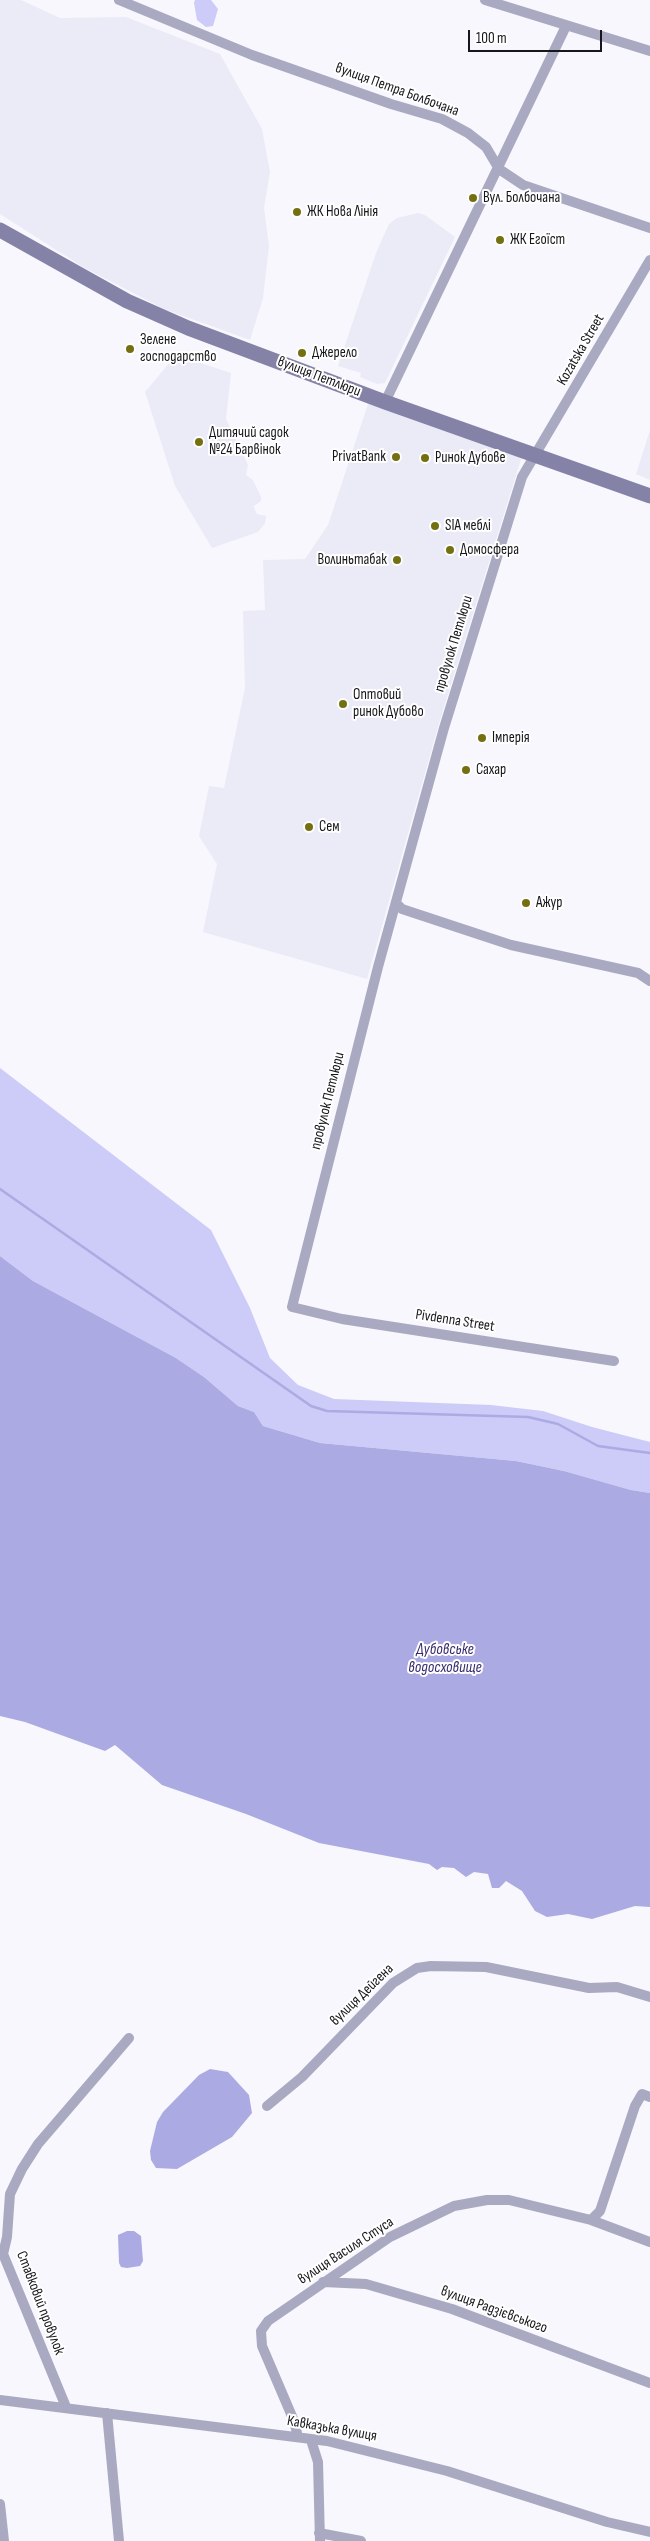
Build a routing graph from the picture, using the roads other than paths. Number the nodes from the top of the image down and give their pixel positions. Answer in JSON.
{"nodes":[{"id":1,"x":119,"y":0,"type":"edge"},
{"id":2,"x":485,"y":0,"type":"edge"},
{"id":3,"x":566,"y":26,"type":"junction"},
{"id":4,"x":650,"y":52,"type":"edge"},
{"id":5,"x":499,"y":170,"type":"junction"},
{"id":6,"x":650,"y":228,"type":"edge"},
{"id":7,"x":0,"y":230,"type":"edge"},
{"id":8,"x":650,"y":260,"type":"edge"},
{"id":9,"x":385,"y":402,"type":"junction"},
{"id":10,"x":536,"y":455,"type":"junction"},
{"id":11,"x":650,"y":496,"type":"edge"},
{"id":12,"x":396,"y":903,"type":"junction"},
{"id":13,"x":650,"y":981,"type":"edge"},
{"id":14,"x":292,"y":1307,"type":"joint"},
{"id":15,"x":614,"y":1360,"type":"dead end"},
{"id":16,"x":650,"y":1997,"type":"edge"},
{"id":17,"x":129,"y":2038,"type":"dead end"},
{"id":18,"x":650,"y":2097,"type":"edge"},
{"id":19,"x":267,"y":2106,"type":"dead end"},
{"id":20,"x":591,"y":2220,"type":"junction"},
{"id":21,"x":650,"y":2242,"type":"edge"},
{"id":22,"x":1,"y":2254,"type":"edge"},
{"id":23,"x":323,"y":2282,"type":"junction"},
{"id":24,"x":650,"y":2383,"type":"edge"},
{"id":25,"x":0,"y":2400,"type":"edge"},
{"id":26,"x":66,"y":2407,"type":"junction"},
{"id":27,"x":107,"y":2413,"type":"junction"},
{"id":28,"x":298,"y":2437,"type":"junction"},
{"id":29,"x":311,"y":2440,"type":"junction"},
{"id":30,"x":0,"y":2504,"type":"edge"},
{"id":31,"x":650,"y":2532,"type":"edge"},
{"id":32,"x":319,"y":2537,"type":"edge"},
{"id":33,"x":4,"y":2541,"type":"edge"},
{"id":34,"x":119,"y":2541,"type":"edge"},
{"id":35,"x":362,"y":2541,"type":"edge"}],
"edges":[{"from":1,"to":5,"type":"street","name":"вулиця Петра Болбочана"},
{"from":2,"to":3,"type":"street"},
{"from":3,"to":4,"type":"street"},
{"from":3,"to":5,"type":"street"},
{"from":5,"to":6,"type":"street","name":"вулиця Петра Болбочана"},
{"from":5,"to":9,"type":"street"},
{"from":7,"to":9,"type":"main road","name":"вулиця Петлюри"},
{"from":8,"to":10,"type":"street","name":"Kozatska Street"},
{"from":9,"to":10,"type":"main road","name":"вулиця Петлюри"},
{"from":10,"to":11,"type":"main road","name":"вулиця Петлюри"},
{"from":10,"to":12,"type":"street","name":"провулок Петлюри"},
{"from":12,"to":13,"type":"street"},
{"from":12,"to":14,"type":"street","name":"провулок Петлюри"},
{"from":14,"to":15,"type":"street","name":"Pivdenna Street"},
{"from":16,"to":19,"type":"street","name":"вулиця Дейгена"},
{"from":17,"to":22,"type":"street","name":"Ставковий провулок"},
{"from":18,"to":20,"type":"street"},
{"from":20,"to":21,"type":"street","name":"вулиця Василя Стуса"},
{"from":20,"to":23,"type":"street","name":"вулиця Василя Стуса"},
{"from":22,"to":26,"type":"street","name":"Ставковий провулок"},
{"from":23,"to":24,"type":"street","name":"вулиця Радзієвського"},
{"from":23,"to":28,"type":"street","name":"вулиця Василя Стуса"},
{"from":25,"to":26,"type":"street","name":"Кавказька вулиця"},
{"from":26,"to":27,"type":"street","name":"Кавказька вулиця"},
{"from":27,"to":28,"type":"street","name":"Кавказька вулиця"},
{"from":27,"to":34,"type":"street"},
{"from":28,"to":29,"type":"street","name":"Кавказька вулиця"},
{"from":29,"to":31,"type":"street","name":"Кавказька вулиця"},
{"from":29,"to":32,"type":"street"},
{"from":30,"to":33,"type":"street"},
{"from":32,"to":35,"type":"street"}]}
